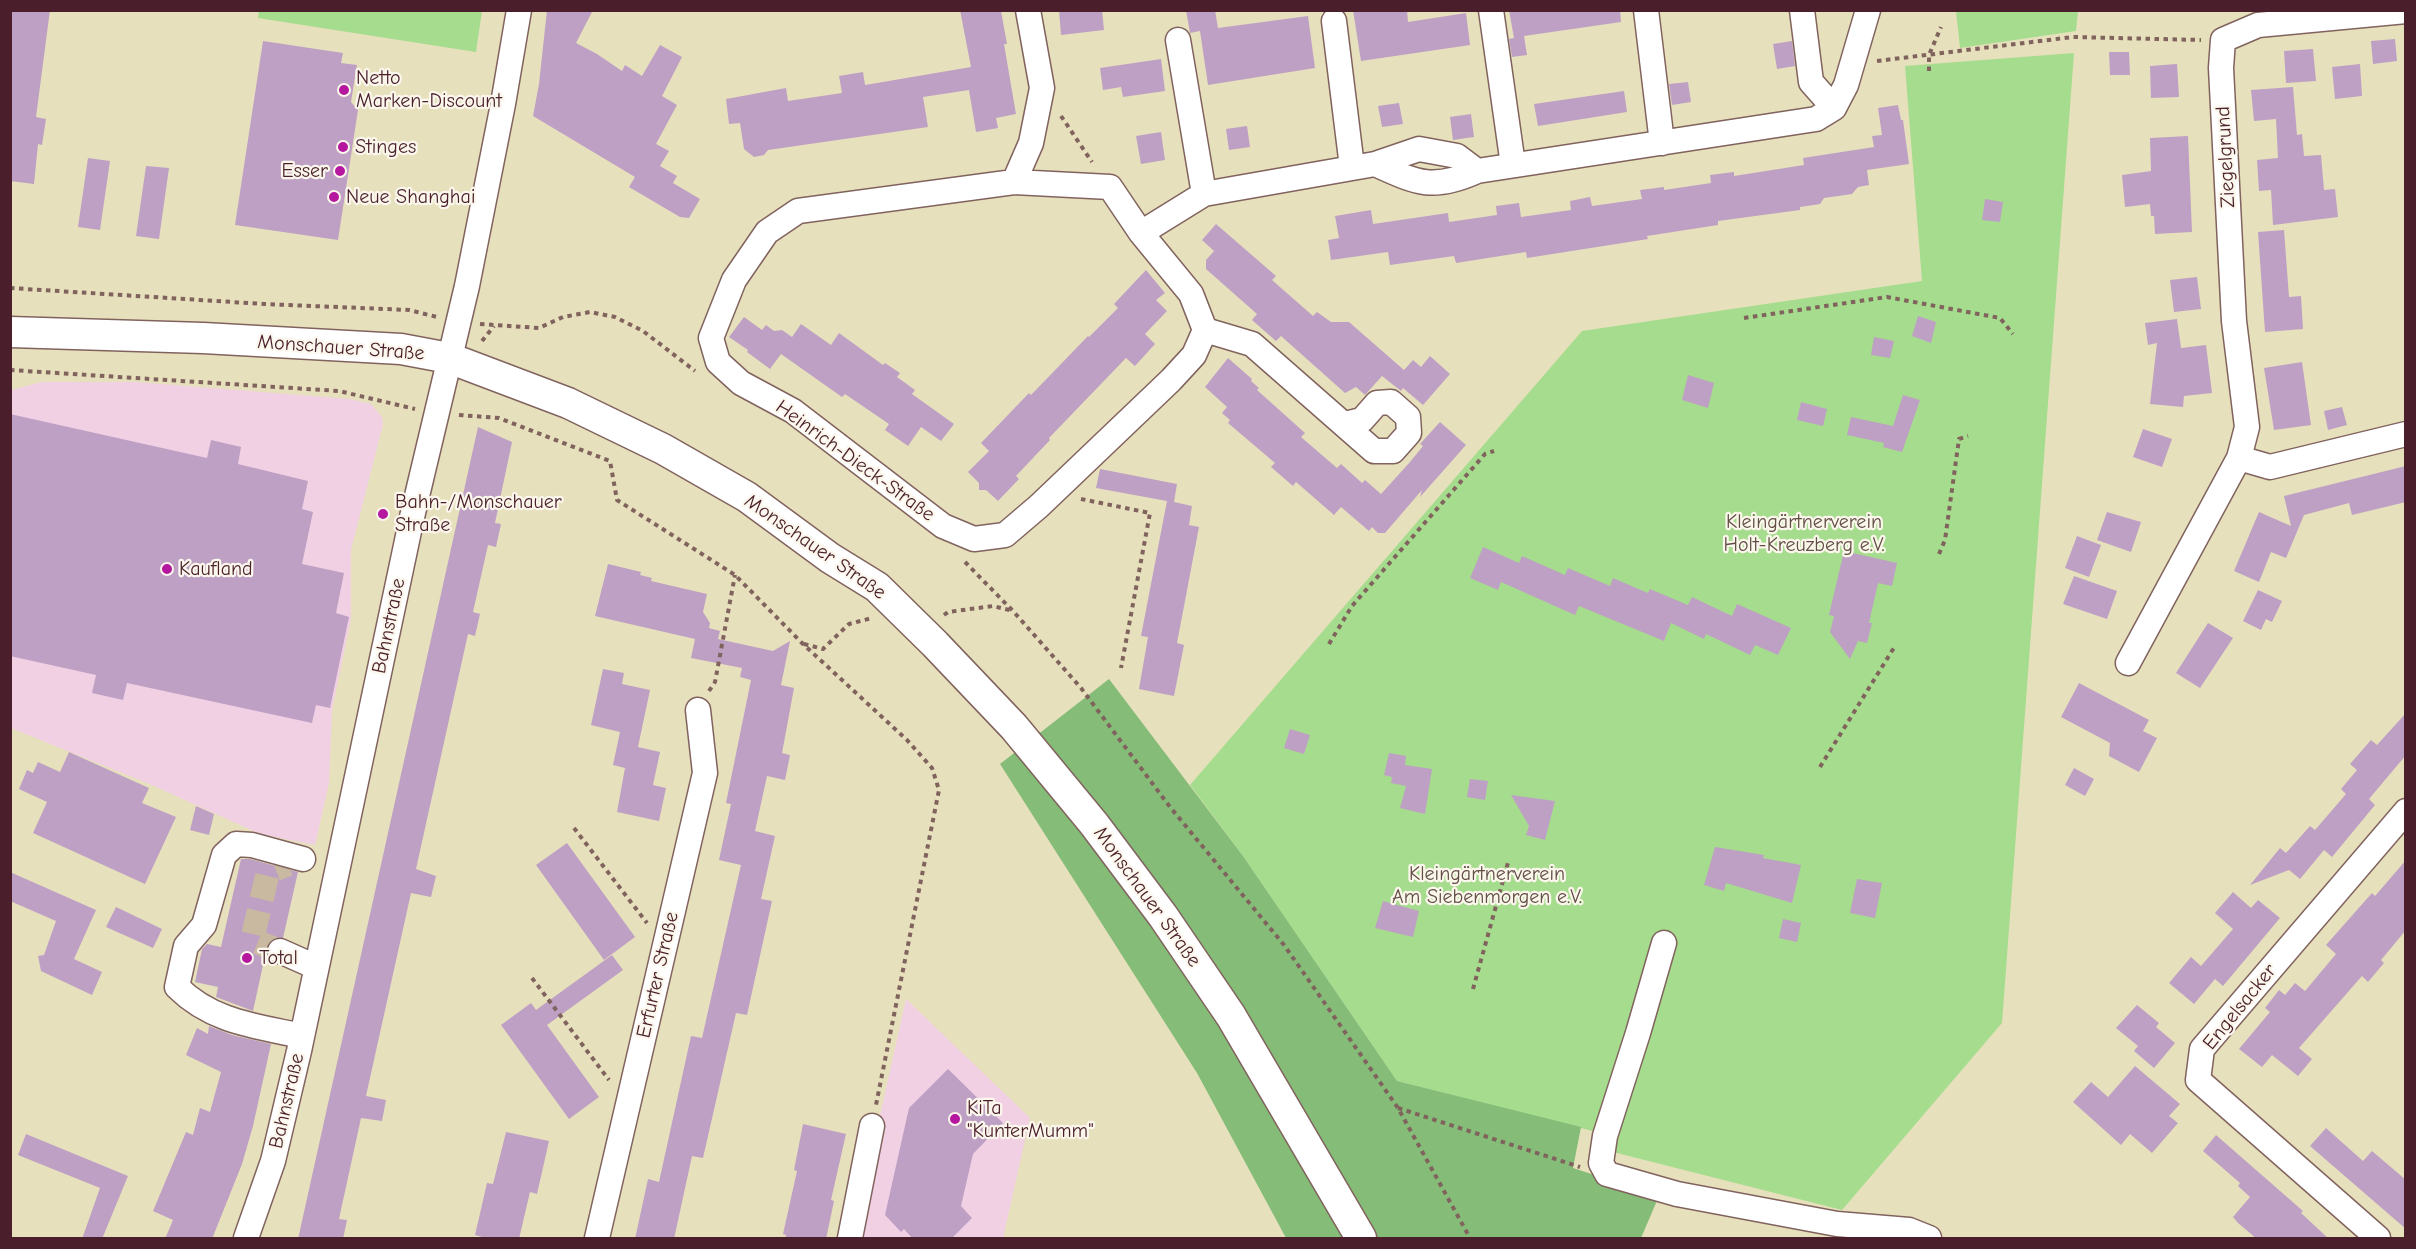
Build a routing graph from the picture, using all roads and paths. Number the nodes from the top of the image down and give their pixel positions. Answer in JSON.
{"nodes":[{"id":1,"x":519,"y":10,"type":"edge"},
{"id":2,"x":1028,"y":10,"type":"edge"},
{"id":3,"x":1491,"y":10,"type":"edge"},
{"id":4,"x":1646,"y":10,"type":"edge"},
{"id":5,"x":1802,"y":10,"type":"edge"},
{"id":6,"x":1868,"y":10,"type":"edge"},
{"id":7,"x":2406,"y":11,"type":"edge"},
{"id":8,"x":1334,"y":21,"type":"dead end"},
{"id":9,"x":1941,"y":27,"type":"dead end"},
{"id":10,"x":1178,"y":40,"type":"dead end"},
{"id":11,"x":2223,"y":40,"type":"junction"},
{"id":12,"x":1929,"y":55,"type":"junction"},
{"id":13,"x":1853,"y":64,"type":"junction"},
{"id":14,"x":1929,"y":71,"type":"dead end"},
{"id":15,"x":1042,"y":88,"type":"junction"},
{"id":16,"x":1834,"y":108,"type":"junction"},
{"id":17,"x":1662,"y":143,"type":"junction"},
{"id":18,"x":1364,"y":165,"type":"junction"},
{"id":19,"x":1513,"y":165,"type":"junction"},
{"id":20,"x":1477,"y":171,"type":"junction"},
{"id":21,"x":1014,"y":182,"type":"junction"},
{"id":22,"x":1110,"y":187,"type":"junction"},
{"id":23,"x":1204,"y":194,"type":"junction"},
{"id":24,"x":1141,"y":233,"type":"junction"},
{"id":25,"x":10,"y":288,"type":"edge"},
{"id":26,"x":1744,"y":318,"type":"dead end"},
{"id":27,"x":458,"y":321,"type":"junction"},
{"id":28,"x":1205,"y":330,"type":"junction"},
{"id":29,"x":10,"y":332,"type":"edge"},
{"id":30,"x":2013,"y":334,"type":"dead end"},
{"id":31,"x":449,"y":358,"type":"junction"},
{"id":32,"x":10,"y":370,"type":"edge"},
{"id":33,"x":702,"y":377,"type":"dead end"},
{"id":34,"x":436,"y":414,"type":"junction"},
{"id":35,"x":1345,"y":424,"type":"dead end"},
{"id":36,"x":2406,"y":434,"type":"edge"},
{"id":37,"x":1968,"y":436,"type":"dead end"},
{"id":38,"x":1494,"y":451,"type":"dead end"},
{"id":39,"x":2239,"y":458,"type":"junction"},
{"id":40,"x":1052,"y":493,"type":"junction"},
{"id":41,"x":1939,"y":554,"type":"dead end"},
{"id":42,"x":957,"y":555,"type":"dead end"},
{"id":43,"x":735,"y":575,"type":"junction"},
{"id":44,"x":1329,"y":644,"type":"dead end"},
{"id":45,"x":1895,"y":646,"type":"dead end"},
{"id":46,"x":2128,"y":663,"type":"dead end"},
{"id":47,"x":1121,"y":668,"type":"dead end"},
{"id":48,"x":698,"y":710,"type":"joint"},
{"id":49,"x":1820,"y":767,"type":"dead end"},
{"id":50,"x":2406,"y":811,"type":"edge"},
{"id":51,"x":574,"y":828,"type":"dead end"},
{"id":52,"x":342,"y":853,"type":"junction"},
{"id":53,"x":1509,"y":859,"type":"dead end"},
{"id":54,"x":1664,"y":943,"type":"dead end"},
{"id":55,"x":665,"y":947,"type":"junction"},
{"id":56,"x":280,"y":951,"type":"tunnel mouth"},
{"id":57,"x":316,"y":967,"type":"junction"},
{"id":58,"x":532,"y":978,"type":"dead end"},
{"id":59,"x":1473,"y":990,"type":"dead end"},
{"id":60,"x":302,"y":1036,"type":"junction"},
{"id":61,"x":628,"y":1106,"type":"junction"},
{"id":62,"x":1398,"y":1108,"type":"junction"},
{"id":63,"x":872,"y":1126,"type":"joint"},
{"id":64,"x":1607,"y":1174,"type":"junction"},
{"id":65,"x":246,"y":1239,"type":"edge"},
{"id":66,"x":597,"y":1239,"type":"edge"},
{"id":67,"x":850,"y":1239,"type":"edge"},
{"id":68,"x":1361,"y":1239,"type":"edge"},
{"id":69,"x":1470,"y":1239,"type":"edge"},
{"id":70,"x":1929,"y":1239,"type":"edge"},
{"id":71,"x":2378,"y":1239,"type":"edge"}],
"edges":[{"from":1,"to":27,"type":"street","name":"Bahnstraße"},
{"from":2,"to":15,"type":"street"},
{"from":3,"to":19,"type":"street"},
{"from":4,"to":17,"type":"street"},
{"from":5,"to":16,"type":"street"},
{"from":6,"to":13,"type":"street"},
{"from":7,"to":11,"type":"street"},
{"from":8,"to":18,"type":"street"},
{"from":9,"to":12,"type":"path"},
{"from":10,"to":23,"type":"street"},
{"from":11,"to":12,"type":"path"},
{"from":11,"to":39,"type":"street","name":"Ziegelgrund"},
{"from":12,"to":13,"type":"path"},
{"from":12,"to":14,"type":"path"},
{"from":13,"to":16,"type":"street"},
{"from":15,"to":21,"type":"street"},
{"from":15,"to":22,"type":"path"},
{"from":16,"to":17,"type":"street"},
{"from":17,"to":19,"type":"street"},
{"from":18,"to":20,"type":"street"},
{"from":18,"to":20,"type":"street"},
{"from":18,"to":23,"type":"street"},
{"from":19,"to":20,"type":"street"},
{"from":21,"to":22,"type":"street","name":"Heinrich-Dieck-Straße"},
{"from":21,"to":40,"type":"street","name":"Heinrich-Dieck-Straße"},
{"from":22,"to":24,"type":"street"},
{"from":23,"to":24,"type":"street"},
{"from":24,"to":28,"type":"street"},
{"from":25,"to":27,"type":"path"},
{"from":26,"to":30,"type":"path"},
{"from":27,"to":31,"type":"street","name":"Bahnstraße"},
{"from":27,"to":33,"type":"path"},
{"from":28,"to":35,"type":"street"},
{"from":28,"to":40,"type":"street","name":"Heinrich-Dieck-Straße"},
{"from":29,"to":31,"type":"main road","name":"Monschauer Straße"},
{"from":31,"to":34,"type":"street","name":"Bahnstraße"},
{"from":31,"to":68,"type":"main road","name":"Monschauer Straße"},
{"from":32,"to":34,"type":"path"},
{"from":34,"to":43,"type":"path"},
{"from":34,"to":52,"type":"street","name":"Bahnstraße"},
{"from":36,"to":39,"type":"street"},
{"from":37,"to":41,"type":"path"},
{"from":38,"to":44,"type":"path"},
{"from":39,"to":46,"type":"street","name":"Ziegelgrund"},
{"from":40,"to":47,"type":"path"},
{"from":42,"to":62,"type":"path"},
{"from":43,"to":48,"type":"path"},
{"from":43,"to":63,"type":"path"},
{"from":45,"to":49,"type":"path"},
{"from":48,"to":55,"type":"street","name":"Erfurter Straße"},
{"from":50,"to":71,"type":"street","name":"Engelsacker"},
{"from":51,"to":55,"type":"path"},
{"from":52,"to":57,"type":"street","name":"Bahnstraße"},
{"from":52,"to":60,"type":"street"},
{"from":53,"to":59,"type":"path"},
{"from":54,"to":64,"type":"street"},
{"from":55,"to":61,"type":"street","name":"Erfurter Straße"},
{"from":56,"to":57,"type":"street"},
{"from":57,"to":60,"type":"street","name":"Bahnstraße"},
{"from":58,"to":61,"type":"path"},
{"from":60,"to":65,"type":"street","name":"Bahnstraße"},
{"from":61,"to":66,"type":"street","name":"Erfurter Straße"},
{"from":62,"to":64,"type":"path"},
{"from":62,"to":69,"type":"path"},
{"from":63,"to":67,"type":"street"},
{"from":64,"to":70,"type":"street"}]}
